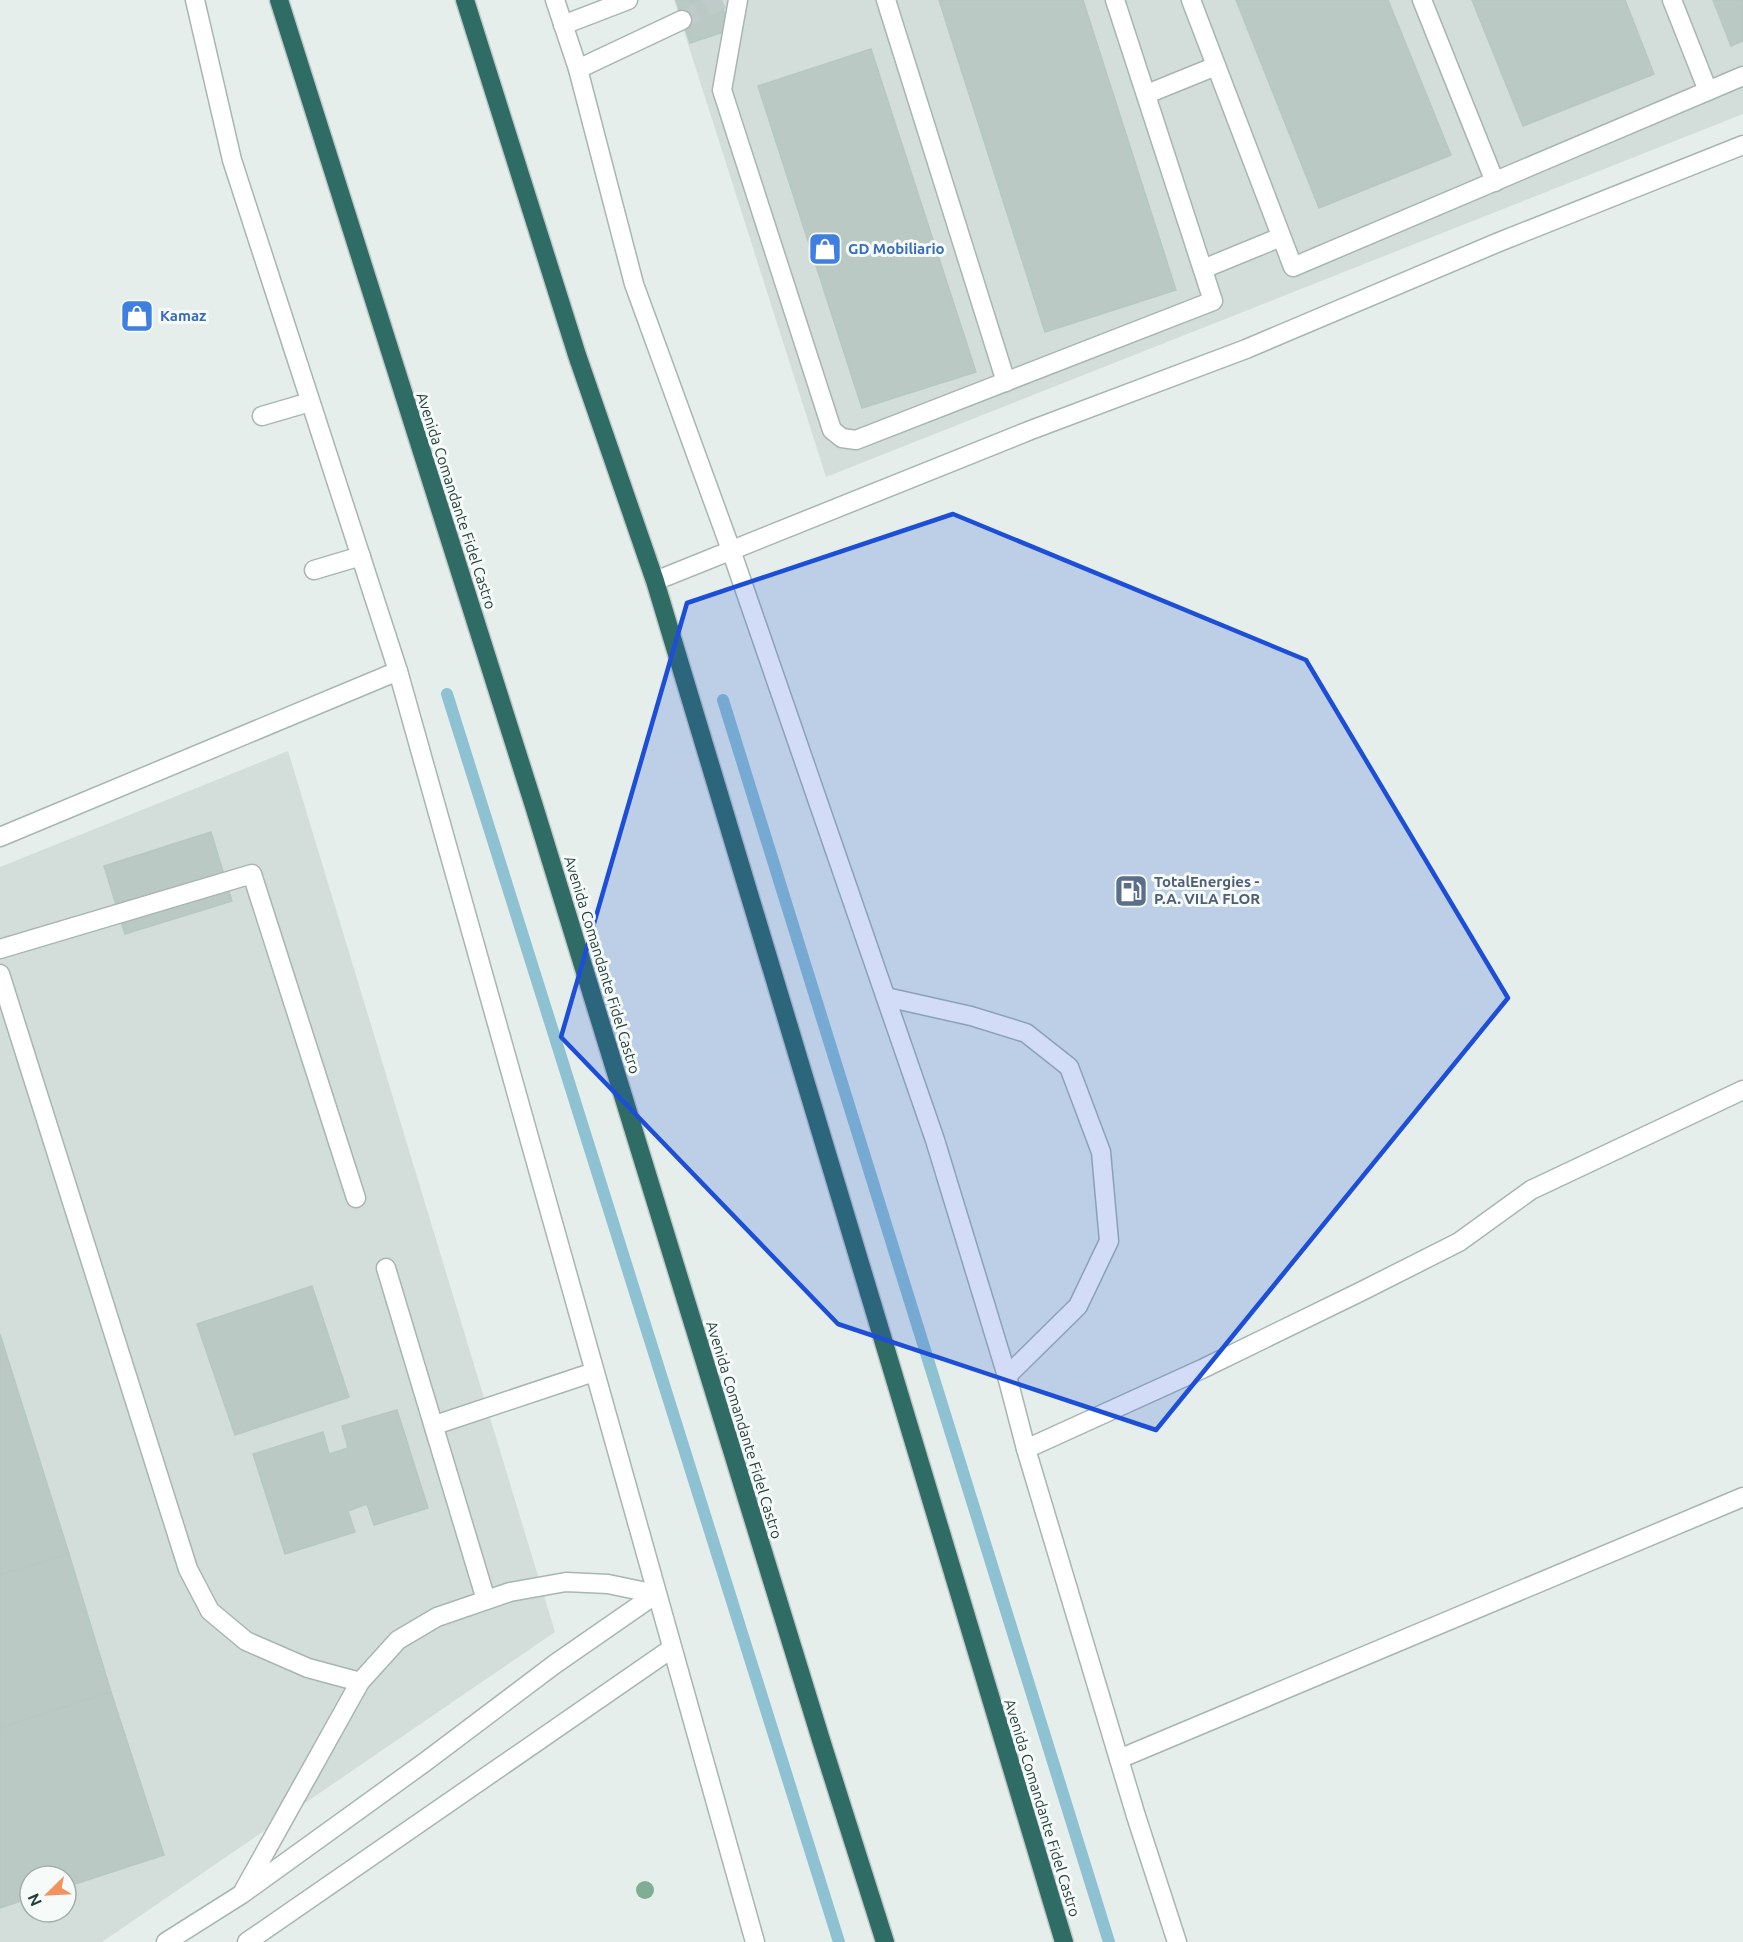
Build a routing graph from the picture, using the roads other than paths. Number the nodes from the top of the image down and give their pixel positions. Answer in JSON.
{"nodes":[{"id":1,"x":195,"y":0,"type":"edge"},
{"id":2,"x":279,"y":0,"type":"edge"},
{"id":3,"x":465,"y":0,"type":"edge"},
{"id":4,"x":555,"y":0,"type":"edge"},
{"id":5,"x":628,"y":0,"type":"edge"},
{"id":6,"x":738,"y":0,"type":"edge"},
{"id":7,"x":886,"y":0,"type":"edge"},
{"id":8,"x":1115,"y":0,"type":"edge"},
{"id":9,"x":1191,"y":0,"type":"edge"},
{"id":10,"x":1422,"y":0,"type":"edge"},
{"id":11,"x":1672,"y":0,"type":"edge"},
{"id":12,"x":682,"y":20,"type":"tunnel mouth"},
{"id":13,"x":563,"y":25,"type":"junction"},
{"id":14,"x":1216,"y":66,"type":"junction"},
{"id":15,"x":578,"y":69,"type":"junction"},
{"id":16,"x":1743,"y":76,"type":"edge"},
{"id":17,"x":1708,"y":91,"type":"junction"},
{"id":18,"x":1147,"y":94,"type":"junction"},
{"id":19,"x":1743,"y":145,"type":"edge"},
{"id":20,"x":1495,"y":182,"type":"junction"},
{"id":21,"x":1281,"y":237,"type":"junction"},
{"id":22,"x":1203,"y":268,"type":"junction"},
{"id":23,"x":1006,"y":382,"type":"junction"},
{"id":24,"x":310,"y":402,"type":"junction"},
{"id":25,"x":262,"y":416,"type":"dead end"},
{"id":26,"x":731,"y":550,"type":"junction"},
{"id":27,"x":360,"y":556,"type":"junction"},
{"id":28,"x":314,"y":570,"type":"dead end"},
{"id":29,"x":655,"y":581,"type":"junction"},
{"id":30,"x":398,"y":671,"type":"junction"},
{"id":31,"x":0,"y":837,"type":"edge"},
{"id":32,"x":0,"y":949,"type":"edge"},
{"id":33,"x":0,"y":974,"type":"edge"},
{"id":34,"x":886,"y":997,"type":"junction"},
{"id":35,"x":1743,"y":1090,"type":"edge"},
{"id":36,"x":356,"y":1198,"type":"dead end"},
{"id":37,"x":386,"y":1268,"type":"dead end"},
{"id":38,"x":594,"y":1372,"type":"junction"},
{"id":39,"x":1007,"y":1376,"type":"junction"},
{"id":40,"x":435,"y":1425,"type":"junction"},
{"id":41,"x":1026,"y":1449,"type":"junction"},
{"id":42,"x":1743,"y":1497,"type":"edge"},
{"id":43,"x":656,"y":1594,"type":"junction"},
{"id":44,"x":486,"y":1600,"type":"junction"},
{"id":45,"x":672,"y":1649,"type":"junction"},
{"id":46,"x":360,"y":1682,"type":"junction"},
{"id":47,"x":1119,"y":1759,"type":"junction"},
{"id":48,"x":242,"y":1894,"type":"junction"},
{"id":49,"x":166,"y":1942,"type":"edge"},
{"id":50,"x":247,"y":1942,"type":"edge"},
{"id":51,"x":755,"y":1942,"type":"edge"},
{"id":52,"x":885,"y":1942,"type":"edge"},
{"id":53,"x":1064,"y":1942,"type":"edge"},
{"id":54,"x":1177,"y":1942,"type":"edge"}],
"edges":[{"from":1,"to":24,"type":"street"},
{"from":2,"to":52,"type":"highway","name":"Avenida Comandante Fidel Castro"},
{"from":3,"to":29,"type":"highway","name":"Avenida Comandante Fidel Castro"},
{"from":4,"to":13,"type":"street"},
{"from":5,"to":13,"type":"street"},
{"from":6,"to":23,"type":"street"},
{"from":7,"to":23,"type":"street"},
{"from":8,"to":18,"type":"street"},
{"from":9,"to":14,"type":"street"},
{"from":10,"to":20,"type":"street"},
{"from":11,"to":17,"type":"street"},
{"from":12,"to":15,"type":"street"},
{"from":13,"to":15,"type":"street"},
{"from":14,"to":18,"type":"street"},
{"from":14,"to":21,"type":"street"},
{"from":15,"to":26,"type":"street"},
{"from":16,"to":17,"type":"street"},
{"from":17,"to":20,"type":"street"},
{"from":18,"to":22,"type":"street"},
{"from":19,"to":26,"type":"street"},
{"from":20,"to":21,"type":"street"},
{"from":21,"to":22,"type":"street"},
{"from":22,"to":23,"type":"street"},
{"from":24,"to":25,"type":"street"},
{"from":24,"to":27,"type":"street"},
{"from":26,"to":29,"type":"street"},
{"from":26,"to":34,"type":"street"},
{"from":27,"to":28,"type":"street"},
{"from":27,"to":30,"type":"street"},
{"from":29,"to":53,"type":"highway","name":"Avenida Comandante Fidel Castro"},
{"from":30,"to":31,"type":"street"},
{"from":30,"to":38,"type":"street"},
{"from":32,"to":36,"type":"street"},
{"from":33,"to":46,"type":"street"},
{"from":34,"to":39,"type":"street"},
{"from":34,"to":39,"type":"street"},
{"from":35,"to":41,"type":"street"},
{"from":37,"to":40,"type":"street"},
{"from":38,"to":40,"type":"street"},
{"from":38,"to":43,"type":"street"},
{"from":39,"to":41,"type":"street"},
{"from":40,"to":44,"type":"street"},
{"from":41,"to":47,"type":"street"},
{"from":42,"to":47,"type":"street"},
{"from":43,"to":44,"type":"street"},
{"from":43,"to":45,"type":"street"},
{"from":43,"to":48,"type":"street"},
{"from":44,"to":46,"type":"street"},
{"from":45,"to":50,"type":"street"},
{"from":45,"to":51,"type":"street"},
{"from":46,"to":48,"type":"street"},
{"from":47,"to":54,"type":"street"},
{"from":48,"to":49,"type":"street"}]}
